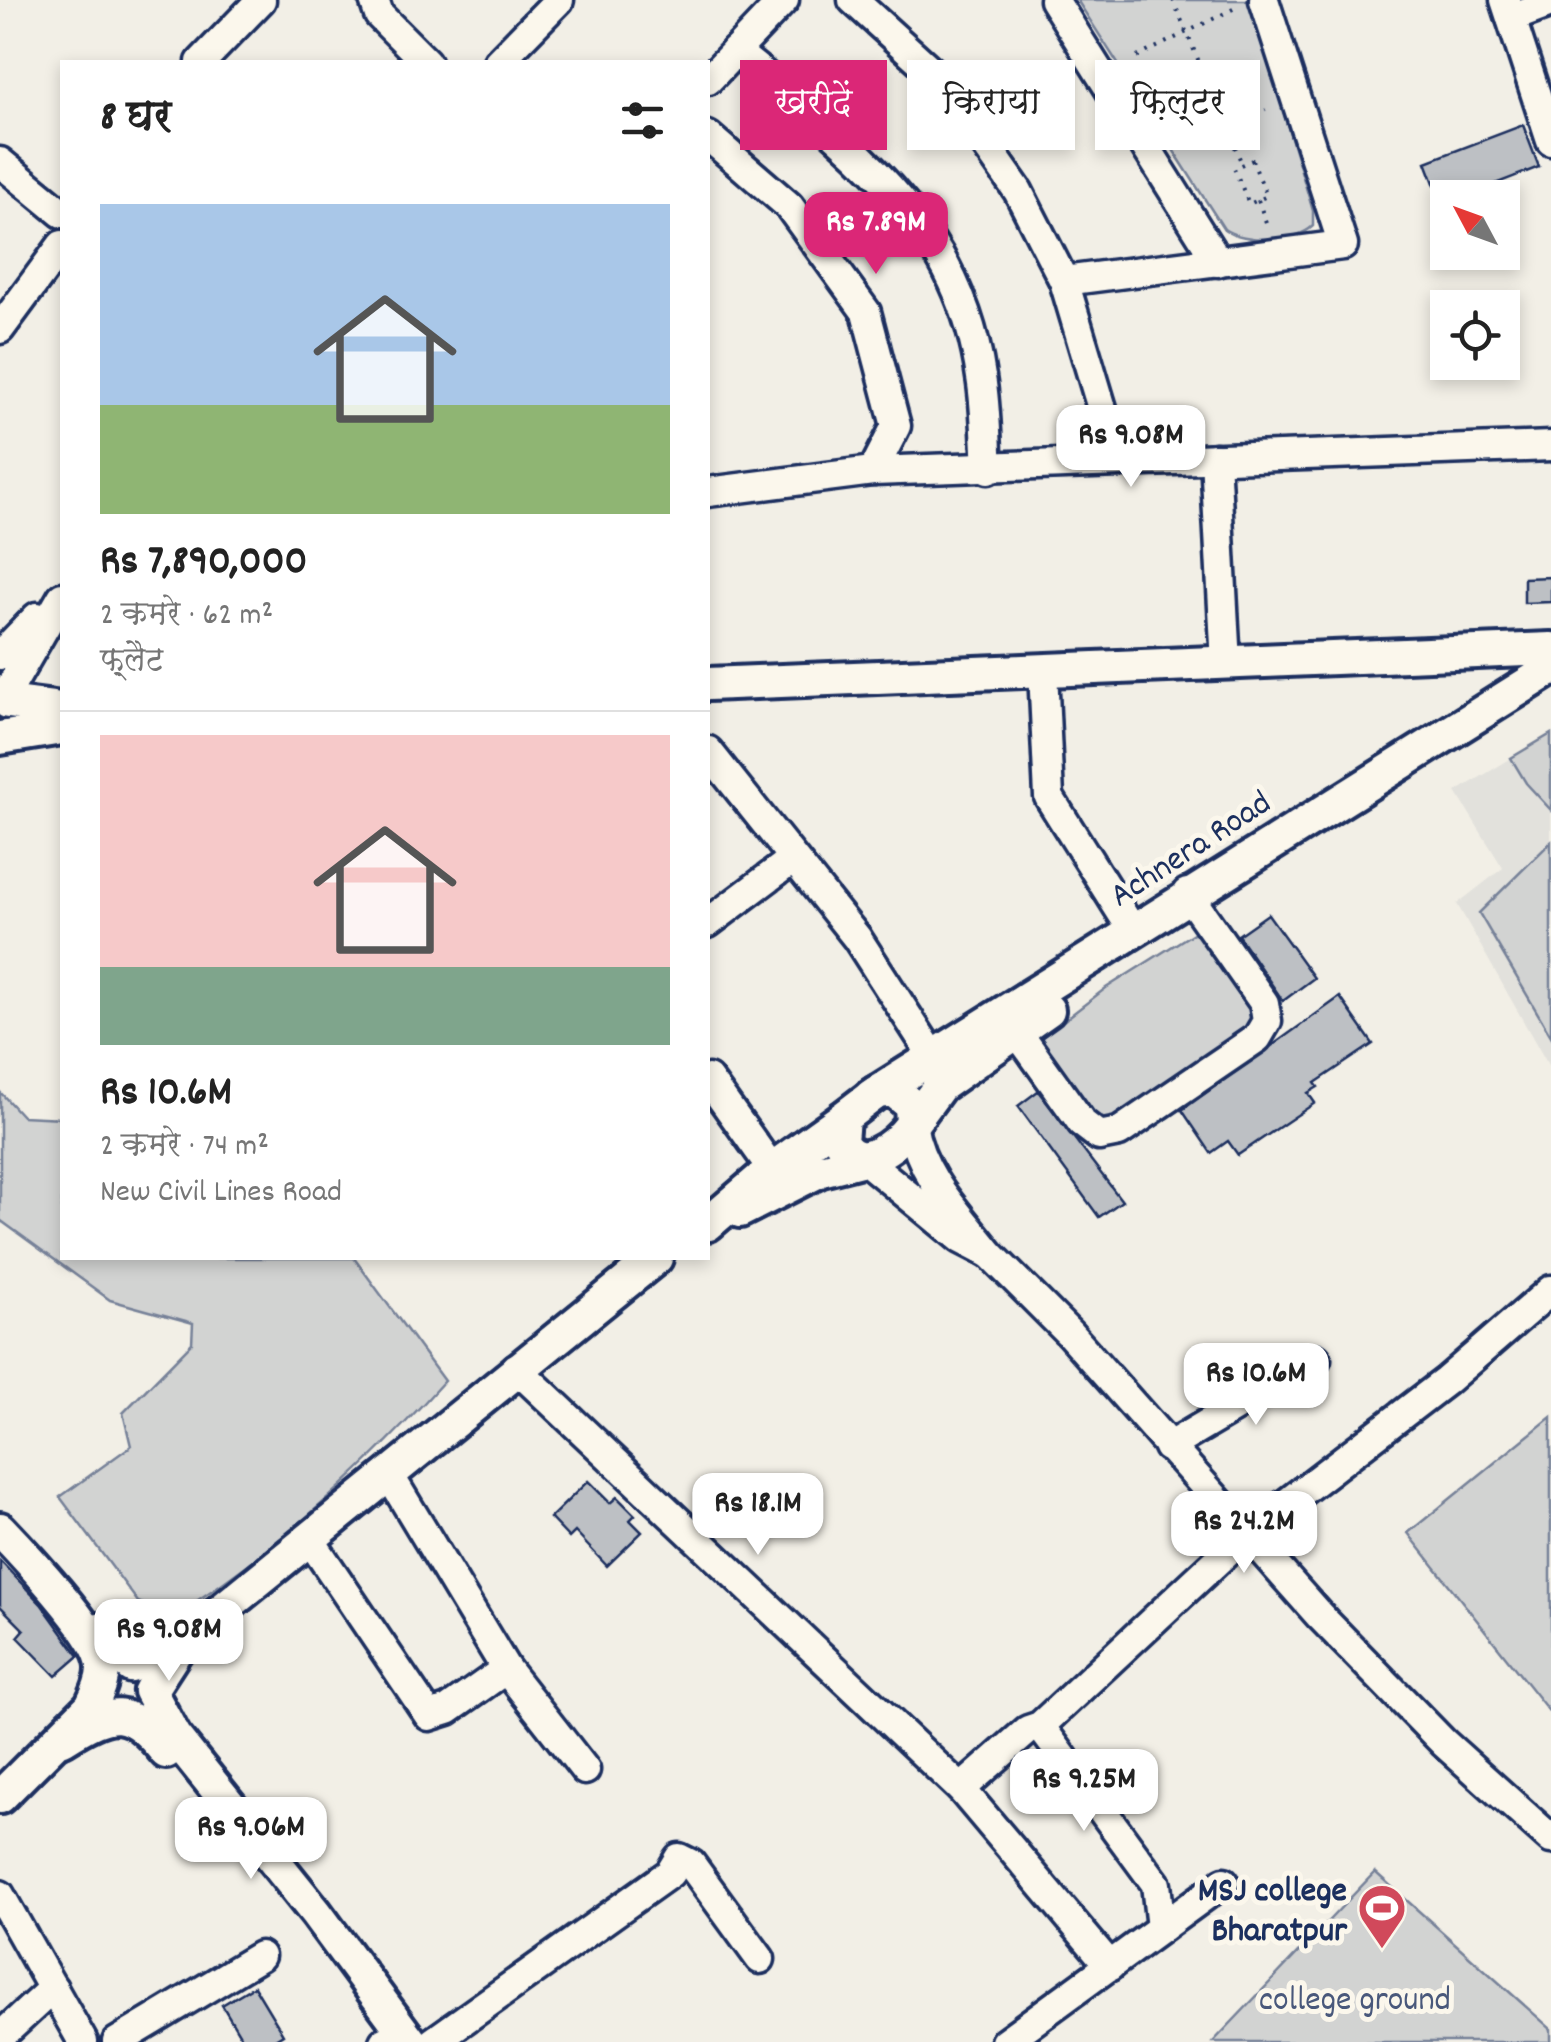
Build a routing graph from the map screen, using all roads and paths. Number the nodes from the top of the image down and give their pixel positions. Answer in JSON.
{"nodes":[{"id":1,"x":261,"y":0,"type":"edge"},
{"id":2,"x":374,"y":0,"type":"edge"},
{"id":3,"x":559,"y":0,"type":"edge"},
{"id":4,"x":784,"y":0,"type":"edge"},
{"id":5,"x":853,"y":0,"type":"edge"},
{"id":6,"x":1054,"y":0,"type":"edge"},
{"id":7,"x":1173,"y":0,"type":"edge"},
{"id":8,"x":1264,"y":0,"type":"edge"},
{"id":9,"x":1551,"y":3,"type":"edge"},
{"id":10,"x":1234,"y":8,"type":"dead end"},
{"id":11,"x":1508,"y":9,"type":"edge"},
{"id":12,"x":1186,"y":32,"type":"junction"},
{"id":13,"x":735,"y":51,"type":"junction"},
{"id":14,"x":1137,"y":57,"type":"dead end"},
{"id":15,"x":203,"y":60,"type":"edge"},
{"id":16,"x":424,"y":60,"type":"edge"},
{"id":17,"x":500,"y":60,"type":"edge"},
{"id":18,"x":1198,"y":60,"type":"edge"},
{"id":19,"x":710,"y":78,"type":"edge"},
{"id":20,"x":1266,"y":110,"type":"dead end"},
{"id":21,"x":1260,"y":113,"type":"edge"},
{"id":22,"x":710,"y":138,"type":"edge"},
{"id":23,"x":1551,"y":141,"type":"edge"},
{"id":24,"x":1236,"y":150,"type":"edge"},
{"id":25,"x":0,"y":162,"type":"edge"},
{"id":26,"x":1242,"y":164,"type":"junction"},
{"id":27,"x":1258,"y":200,"type":"junction"},
{"id":28,"x":60,"y":212,"type":"edge"},
{"id":29,"x":1268,"y":228,"type":"dead end"},
{"id":30,"x":60,"y":249,"type":"edge"},
{"id":31,"x":1218,"y":262,"type":"junction"},
{"id":32,"x":1064,"y":282,"type":"junction"},
{"id":33,"x":0,"y":329,"type":"edge"},
{"id":34,"x":1551,"y":446,"type":"edge"},
{"id":35,"x":1215,"y":458,"type":"junction"},
{"id":36,"x":1118,"y":462,"type":"junction"},
{"id":37,"x":988,"y":468,"type":"junction"},
{"id":38,"x":873,"y":470,"type":"junction"},
{"id":39,"x":710,"y":492,"type":"edge"},
{"id":40,"x":60,"y":590,"type":"edge"},
{"id":41,"x":60,"y":600,"type":"edge"},
{"id":42,"x":1551,"y":649,"type":"edge"},
{"id":43,"x":0,"y":656,"type":"edge"},
{"id":44,"x":1226,"y":664,"type":"junction"},
{"id":45,"x":1551,"y":669,"type":"edge"},
{"id":46,"x":1044,"y":671,"type":"junction"},
{"id":47,"x":710,"y":684,"type":"edge"},
{"id":48,"x":1551,"y":693,"type":"edge"},
{"id":49,"x":4,"y":696,"type":"edge"},
{"id":50,"x":60,"y":709,"type":"edge"},
{"id":51,"x":60,"y":728,"type":"edge"},
{"id":52,"x":0,"y":738,"type":"edge"},
{"id":53,"x":710,"y":754,"type":"edge"},
{"id":54,"x":793,"y":858,"type":"junction"},
{"id":55,"x":1193,"y":902,"type":"junction"},
{"id":56,"x":710,"y":921,"type":"edge"},
{"id":57,"x":1133,"y":931,"type":"junction"},
{"id":58,"x":1009,"y":1022,"type":"junction"},
{"id":59,"x":933,"y":1056,"type":"junction"},
{"id":60,"x":710,"y":1082,"type":"edge"},
{"id":61,"x":871,"y":1096,"type":"junction"},
{"id":62,"x":843,"y":1118,"type":"junction"},
{"id":63,"x":912,"y":1124,"type":"junction"},
{"id":64,"x":864,"y":1158,"type":"junction"},
{"id":65,"x":772,"y":1169,"type":"junction"},
{"id":66,"x":710,"y":1223,"type":"edge"},
{"id":67,"x":710,"y":1224,"type":"edge"},
{"id":68,"x":990,"y":1254,"type":"junction"},
{"id":69,"x":638,"y":1262,"type":"edge"},
{"id":70,"x":1551,"y":1290,"type":"edge"},
{"id":71,"x":1316,"y":1359,"type":"dead end"},
{"id":72,"x":516,"y":1368,"type":"junction"},
{"id":73,"x":1168,"y":1446,"type":"junction"},
{"id":74,"x":388,"y":1473,"type":"junction"},
{"id":75,"x":0,"y":1504,"type":"edge"},
{"id":76,"x":0,"y":1529,"type":"edge"},
{"id":77,"x":1245,"y":1534,"type":"junction"},
{"id":78,"x":309,"y":1538,"type":"junction"},
{"id":79,"x":506,"y":1669,"type":"junction"},
{"id":80,"x":140,"y":1678,"type":"junction"},
{"id":81,"x":100,"y":1686,"type":"junction"},
{"id":82,"x":123,"y":1714,"type":"junction"},
{"id":83,"x":1040,"y":1726,"type":"junction"},
{"id":84,"x":62,"y":1739,"type":"junction"},
{"id":85,"x":585,"y":1770,"type":"dead end"},
{"id":86,"x":960,"y":1789,"type":"junction"},
{"id":87,"x":0,"y":1797,"type":"edge"},
{"id":88,"x":1551,"y":1839,"type":"edge"},
{"id":89,"x":1224,"y":1882,"type":"dead end"},
{"id":90,"x":0,"y":1895,"type":"edge"},
{"id":91,"x":1160,"y":1928,"type":"junction"},
{"id":92,"x":260,"y":1956,"type":"dead end"},
{"id":93,"x":760,"y":1959,"type":"dead end"},
{"id":94,"x":1110,"y":1966,"type":"junction"},
{"id":95,"x":53,"y":1988,"type":"junction"},
{"id":96,"x":0,"y":2037,"type":"edge"},
{"id":97,"x":401,"y":2040,"type":"edge"},
{"id":98,"x":83,"y":2042,"type":"edge"},
{"id":99,"x":117,"y":2042,"type":"edge"},
{"id":100,"x":1005,"y":2042,"type":"edge"}],
"edges":[{"from":1,"to":15,"type":"street"},
{"from":2,"to":16,"type":"street"},
{"from":3,"to":17,"type":"street"},
{"from":4,"to":13,"type":"street"},
{"from":5,"to":32,"type":"street"},
{"from":6,"to":31,"type":"street"},
{"from":7,"to":12,"type":"path"},
{"from":8,"to":31,"type":"street"},
{"from":9,"to":11,"type":"street"},
{"from":10,"to":12,"type":"path"},
{"from":11,"to":23,"type":"street"},
{"from":12,"to":14,"type":"path"},
{"from":12,"to":18,"type":"path"},
{"from":13,"to":19,"type":"street"},
{"from":13,"to":37,"type":"street"},
{"from":20,"to":21,"type":"path"},
{"from":22,"to":38,"type":"street"},
{"from":24,"to":26,"type":"path"},
{"from":25,"to":28,"type":"street"},
{"from":26,"to":27,"type":"path"},
{"from":26,"to":27,"type":"path"},
{"from":27,"to":29,"type":"path"},
{"from":30,"to":33,"type":"street"},
{"from":31,"to":32,"type":"street"},
{"from":32,"to":36,"type":"street"},
{"from":34,"to":35,"type":"street"},
{"from":35,"to":36,"type":"street"},
{"from":35,"to":44,"type":"street"},
{"from":36,"to":37,"type":"street"},
{"from":37,"to":38,"type":"street"},
{"from":38,"to":39,"type":"street"},
{"from":40,"to":43,"type":"street"},
{"from":41,"to":49,"type":"street"},
{"from":42,"to":44,"type":"main road"},
{"from":44,"to":46,"type":"main road"},
{"from":45,"to":55,"type":"main road","name":"Achnera Road"},
{"from":46,"to":47,"type":"main road"},
{"from":46,"to":57,"type":"street"},
{"from":48,"to":55,"type":"main road","name":"Achnera Road"},
{"from":49,"to":50,"type":"main road"},
{"from":49,"to":52,"type":"main road"},
{"from":51,"to":52,"type":"main road"},
{"from":53,"to":54,"type":"street"},
{"from":54,"to":56,"type":"street"},
{"from":54,"to":59,"type":"street"},
{"from":55,"to":57,"type":"main road","name":"Achnera Road"},
{"from":55,"to":58,"type":"main road","name":"Achnera Road"},
{"from":55,"to":58,"type":"street"},
{"from":57,"to":58,"type":"main road","name":"Achnera Road"},
{"from":58,"to":59,"type":"main road","name":"Achnera Road"},
{"from":58,"to":63,"type":"main road","name":"Achnera Road"},
{"from":59,"to":61,"type":"main road","name":"Achnera Road"},
{"from":60,"to":65,"type":"street"},
{"from":61,"to":62,"type":"main road"},
{"from":61,"to":63,"type":"main road"},
{"from":62,"to":64,"type":"main road"},
{"from":62,"to":65,"type":"main road"},
{"from":63,"to":64,"type":"main road"},
{"from":63,"to":68,"type":"street"},
{"from":64,"to":67,"type":"main road"},
{"from":64,"to":68,"type":"street"},
{"from":65,"to":66,"type":"main road"},
{"from":68,"to":73,"type":"street"},
{"from":69,"to":72,"type":"main road"},
{"from":70,"to":77,"type":"street"},
{"from":71,"to":73,"type":"street"},
{"from":72,"to":74,"type":"main road"},
{"from":72,"to":86,"type":"street"},
{"from":73,"to":77,"type":"street"},
{"from":74,"to":78,"type":"main road"},
{"from":74,"to":79,"type":"street"},
{"from":75,"to":80,"type":"main road"},
{"from":76,"to":81,"type":"main road"},
{"from":77,"to":83,"type":"street"},
{"from":77,"to":88,"type":"street"},
{"from":78,"to":79,"type":"street"},
{"from":78,"to":80,"type":"main road"},
{"from":79,"to":85,"type":"street"},
{"from":80,"to":81,"type":"main road"},
{"from":80,"to":82,"type":"main road"},
{"from":80,"to":97,"type":"main road"},
{"from":81,"to":82,"type":"main road"},
{"from":81,"to":84,"type":"main road"},
{"from":82,"to":84,"type":"main road"},
{"from":82,"to":97,"type":"main road"},
{"from":83,"to":86,"type":"street"},
{"from":83,"to":91,"type":"street"},
{"from":84,"to":87,"type":"main road"},
{"from":86,"to":94,"type":"street"},
{"from":89,"to":91,"type":"street"},
{"from":90,"to":95,"type":"street"},
{"from":91,"to":94,"type":"street"},
{"from":92,"to":99,"type":"street"},
{"from":93,"to":97,"type":"street"},
{"from":94,"to":100,"type":"street"},
{"from":95,"to":96,"type":"street"},
{"from":95,"to":98,"type":"street"}]}
